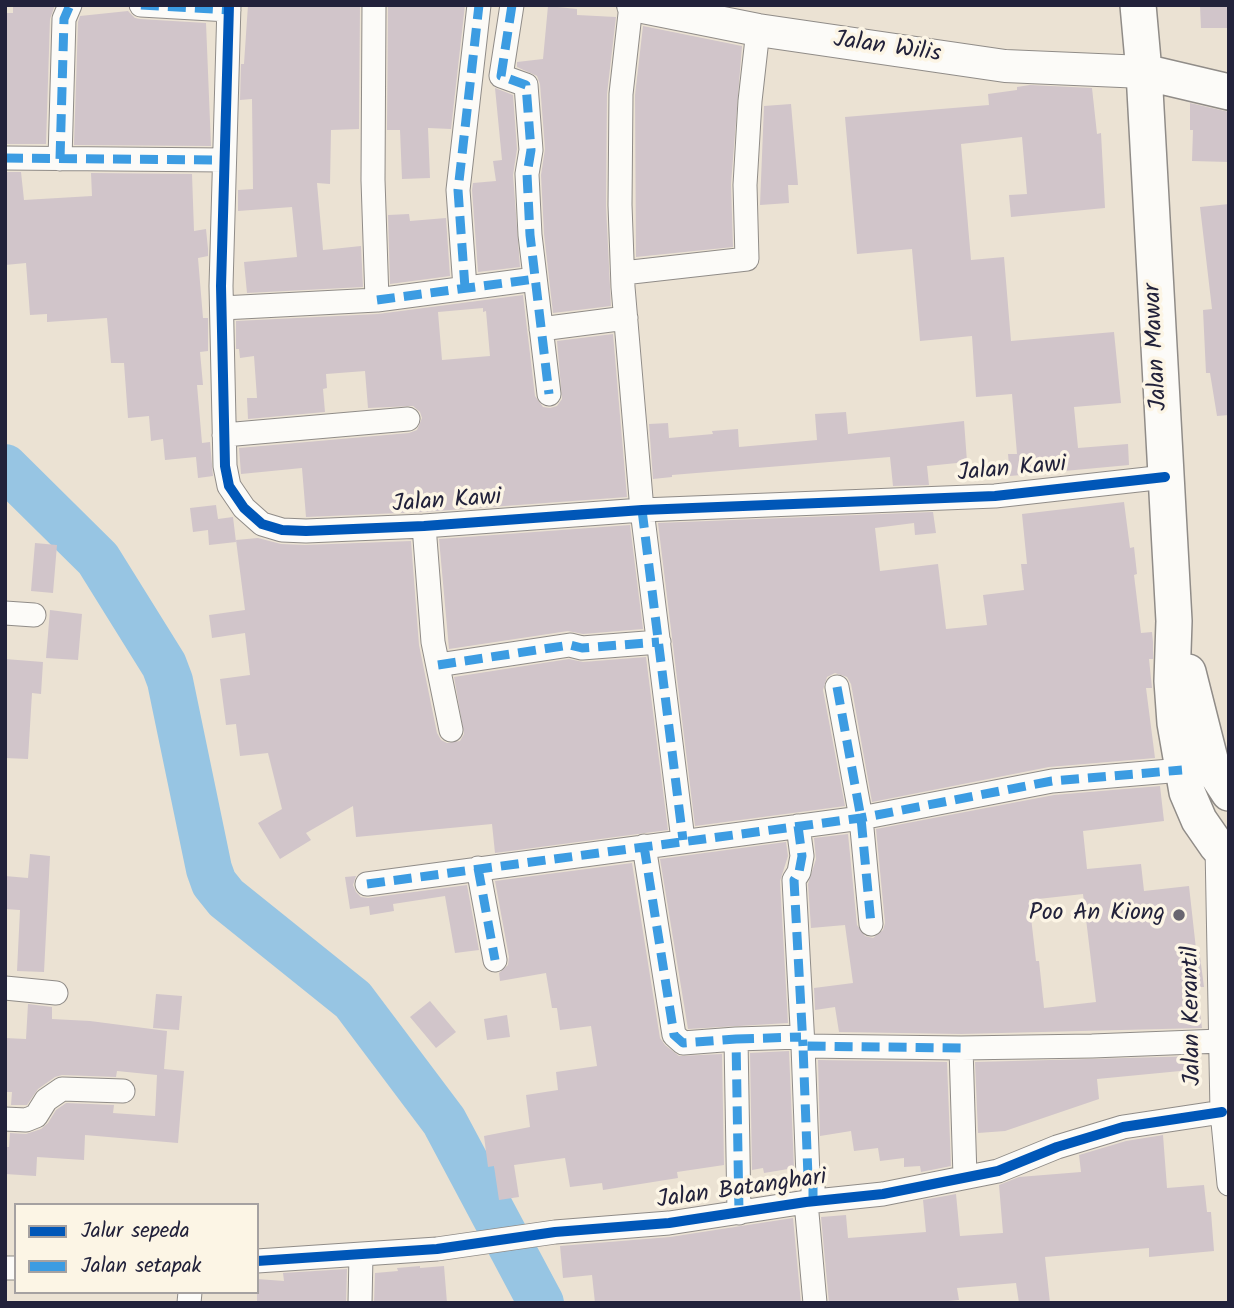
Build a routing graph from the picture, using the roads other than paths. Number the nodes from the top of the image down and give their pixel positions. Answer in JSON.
{"nodes":[{"id":1,"x":70,"y":5,"type":"edge"},
{"id":2,"x":141,"y":5,"type":"edge"},
{"id":3,"x":374,"y":5,"type":"edge"},
{"id":4,"x":479,"y":5,"type":"edge"},
{"id":5,"x":512,"y":5,"type":"edge"},
{"id":6,"x":1138,"y":5,"type":"edge"},
{"id":7,"x":644,"y":7,"type":"edge"},
{"id":8,"x":229,"y":8,"type":"edge"},
{"id":9,"x":758,"y":30,"type":"junction"},
{"id":10,"x":1144,"y":72,"type":"junction"},
{"id":11,"x":1229,"y":92,"type":"edge"},
{"id":12,"x":5,"y":158,"type":"edge"},
{"id":13,"x":61,"y":159,"type":"junction"},
{"id":14,"x":224,"y":160,"type":"junction"},
{"id":15,"x":623,"y":273,"type":"junction"},
{"id":16,"x":535,"y":279,"type":"junction"},
{"id":17,"x":466,"y":288,"type":"junction"},
{"id":18,"x":377,"y":300,"type":"junction"},
{"id":19,"x":222,"y":308,"type":"junction"},
{"id":20,"x":626,"y":317,"type":"junction"},
{"id":21,"x":541,"y":329,"type":"junction"},
{"id":22,"x":549,"y":394,"type":"dead end"},
{"id":23,"x":408,"y":419,"type":"dead end"},
{"id":24,"x":224,"y":435,"type":"junction"},
{"id":25,"x":1165,"y":477,"type":"junction"},
{"id":26,"x":642,"y":510,"type":"junction"},
{"id":27,"x":424,"y":526,"type":"junction"},
{"id":28,"x":5,"y":613,"type":"edge"},
{"id":29,"x":34,"y":615,"type":"dead end"},
{"id":30,"x":1174,"y":621,"type":"junction"},
{"id":31,"x":659,"y":642,"type":"junction"},
{"id":32,"x":438,"y":665,"type":"junction"},
{"id":33,"x":837,"y":687,"type":"dead end"},
{"id":34,"x":451,"y":730,"type":"dead end"},
{"id":35,"x":1182,"y":770,"type":"junction"},
{"id":36,"x":1229,"y":793,"type":"edge"},
{"id":37,"x":861,"y":818,"type":"junction"},
{"id":38,"x":798,"y":826,"type":"junction"},
{"id":39,"x":684,"y":841,"type":"junction"},
{"id":40,"x":644,"y":846,"type":"junction"},
{"id":41,"x":1223,"y":850,"type":"edge"},
{"id":42,"x":478,"y":869,"type":"junction"},
{"id":43,"x":367,"y":884,"type":"dead end"},
{"id":44,"x":871,"y":924,"type":"dead end"},
{"id":45,"x":495,"y":960,"type":"dead end"},
{"id":46,"x":5,"y":988,"type":"edge"},
{"id":47,"x":56,"y":993,"type":"dead end"},
{"id":48,"x":736,"y":1039,"type":"junction"},
{"id":49,"x":802,"y":1041,"type":"junction"},
{"id":50,"x":1221,"y":1041,"type":"junction"},
{"id":51,"x":961,"y":1048,"type":"junction"},
{"id":52,"x":123,"y":1091,"type":"dead end"},
{"id":53,"x":1222,"y":1112,"type":"junction"},
{"id":54,"x":5,"y":1119,"type":"edge"},
{"id":55,"x":965,"y":1177,"type":"junction"},
{"id":56,"x":1229,"y":1184,"type":"edge"},
{"id":57,"x":810,"y":1202,"type":"junction"},
{"id":58,"x":739,"y":1213,"type":"junction"},
{"id":59,"x":361,"y":1255,"type":"junction"},
{"id":60,"x":259,"y":1261,"type":"edge"},
{"id":61,"x":360,"y":1303,"type":"edge"},
{"id":62,"x":815,"y":1303,"type":"edge"}],
"edges":[{"from":1,"to":13,"type":"street"},
{"from":2,"to":8,"type":"street"},
{"from":3,"to":18,"type":"street"},
{"from":4,"to":17,"type":"street"},
{"from":5,"to":16,"type":"street"},
{"from":6,"to":10,"type":"main road","name":"Jalan Mawar"},
{"from":7,"to":9,"type":"main road","name":"Jalan Wilis"},
{"from":7,"to":15,"type":"street"},
{"from":8,"to":14,"type":"street","name":"Jalan Kawi"},
{"from":9,"to":10,"type":"main road","name":"Jalan Wilis"},
{"from":9,"to":15,"type":"street"},
{"from":10,"to":11,"type":"main road"},
{"from":10,"to":25,"type":"main road","name":"Jalan Mawar"},
{"from":12,"to":13,"type":"street"},
{"from":13,"to":14,"type":"street"},
{"from":14,"to":19,"type":"street","name":"Jalan Kawi"},
{"from":15,"to":20,"type":"street"},
{"from":16,"to":17,"type":"street"},
{"from":16,"to":21,"type":"street"},
{"from":17,"to":18,"type":"street"},
{"from":18,"to":19,"type":"street"},
{"from":19,"to":24,"type":"street","name":"Jalan Kawi"},
{"from":20,"to":21,"type":"street"},
{"from":20,"to":26,"type":"street"},
{"from":21,"to":22,"type":"street"},
{"from":23,"to":24,"type":"street"},
{"from":24,"to":27,"type":"street","name":"Jalan Kawi"},
{"from":25,"to":26,"type":"street","name":"Jalan Kawi"},
{"from":25,"to":30,"type":"main road","name":"Jalan Mawar"},
{"from":26,"to":27,"type":"street","name":"Jalan Kawi"},
{"from":26,"to":31,"type":"street"},
{"from":27,"to":32,"type":"street"},
{"from":28,"to":29,"type":"street"},
{"from":30,"to":35,"type":"main road","name":"Jalan Mawar"},
{"from":30,"to":36,"type":"main road","name":"Jalan Mawar"},
{"from":31,"to":32,"type":"street"},
{"from":31,"to":39,"type":"street"},
{"from":32,"to":34,"type":"street"},
{"from":33,"to":37,"type":"street"},
{"from":35,"to":37,"type":"street"},
{"from":35,"to":41,"type":"main road","name":"Jalan Mawar"},
{"from":37,"to":38,"type":"street"},
{"from":37,"to":44,"type":"street"},
{"from":38,"to":39,"type":"street"},
{"from":38,"to":49,"type":"street"},
{"from":39,"to":40,"type":"street"},
{"from":40,"to":42,"type":"street"},
{"from":40,"to":48,"type":"street"},
{"from":41,"to":50,"type":"street","name":"Jalan Kerantil"},
{"from":42,"to":43,"type":"street"},
{"from":42,"to":45,"type":"street"},
{"from":46,"to":47,"type":"street"},
{"from":48,"to":49,"type":"street"},
{"from":48,"to":58,"type":"street"},
{"from":49,"to":51,"type":"street"},
{"from":49,"to":57,"type":"street"},
{"from":50,"to":51,"type":"street"},
{"from":50,"to":53,"type":"street","name":"Jalan Kerantil"},
{"from":51,"to":55,"type":"street"},
{"from":52,"to":54,"type":"street"},
{"from":53,"to":55,"type":"street","name":"Jalan Batanghari"},
{"from":53,"to":56,"type":"street","name":"Jalan Kerantil"},
{"from":55,"to":57,"type":"street","name":"Jalan Batanghari"},
{"from":57,"to":58,"type":"street","name":"Jalan Batanghari"},
{"from":57,"to":62,"type":"street"},
{"from":58,"to":59,"type":"street","name":"Jalan Batanghari"},
{"from":59,"to":60,"type":"street","name":"Jalan Batanghari"},
{"from":59,"to":61,"type":"street"}]}
